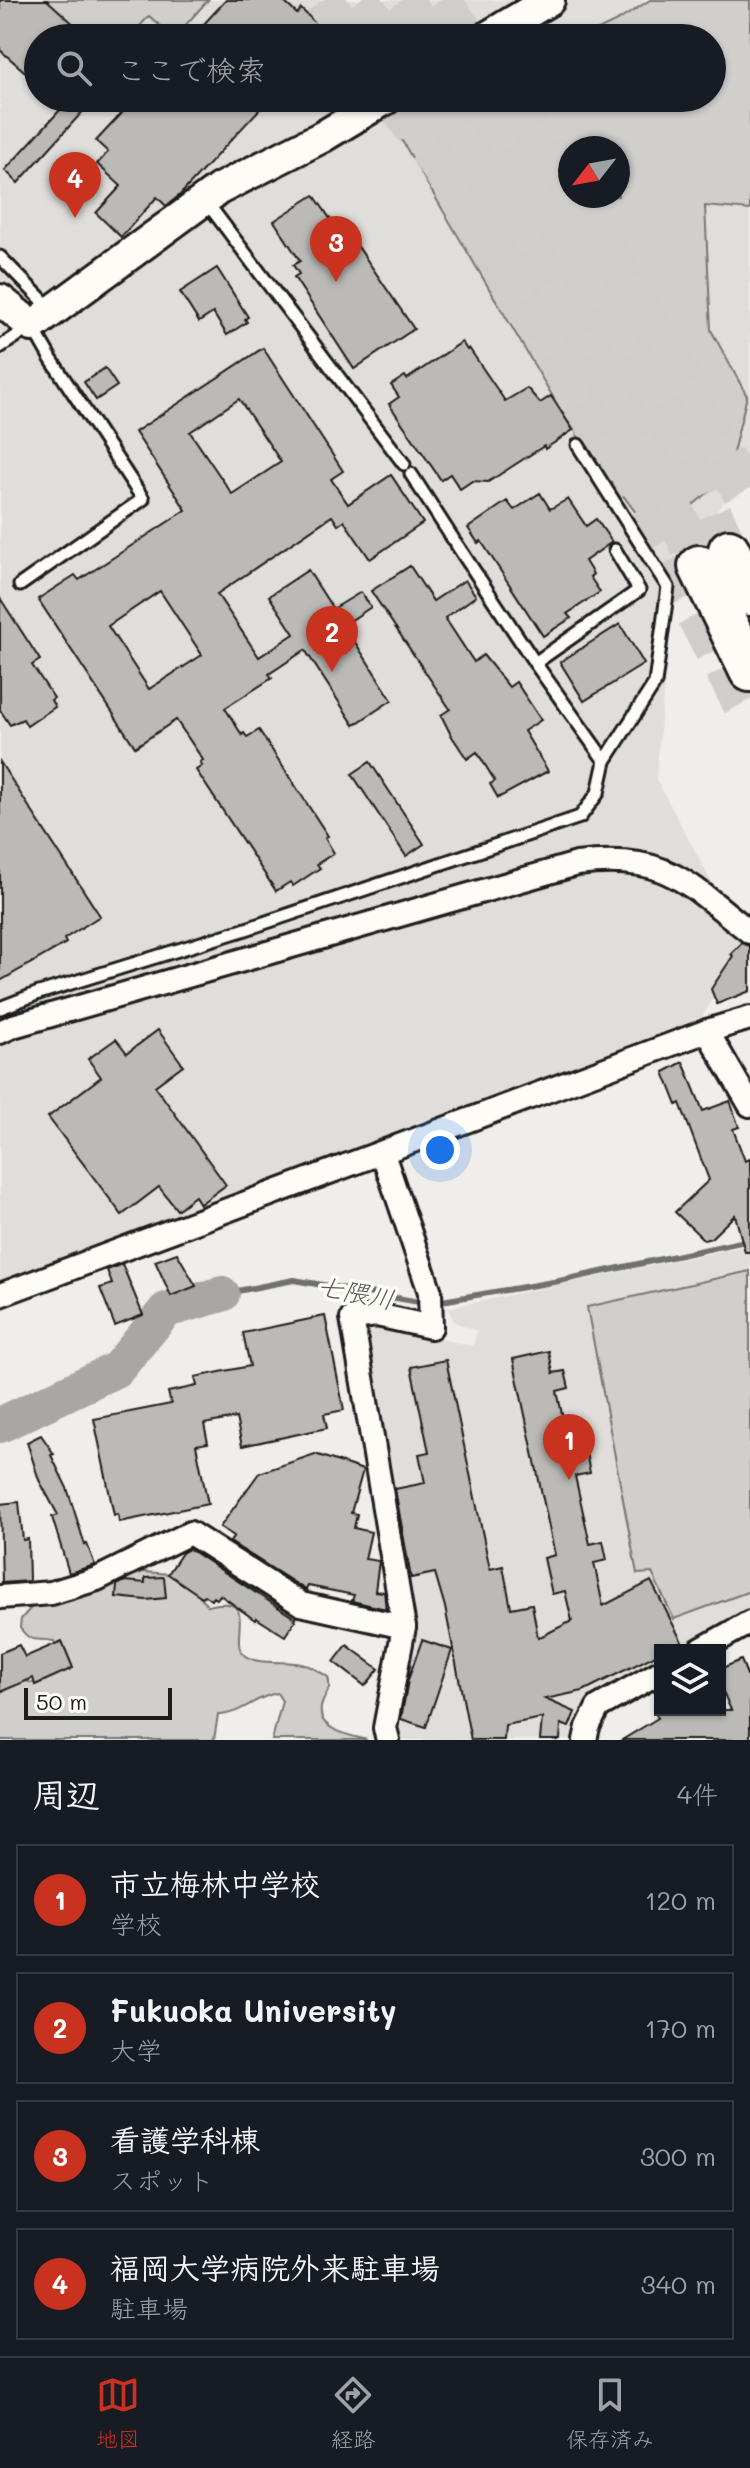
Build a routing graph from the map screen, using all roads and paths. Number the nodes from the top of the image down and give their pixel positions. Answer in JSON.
{"nodes":[{"id":1,"x":549,"y":0,"type":"edge"},
{"id":2,"x":509,"y":24,"type":"edge"},
{"id":3,"x":364,"y":112,"type":"edge"},
{"id":4,"x":205,"y":200,"type":"junction"},
{"id":5,"x":0,"y":257,"type":"edge"},
{"id":6,"x":0,"y":300,"type":"edge"},
{"id":7,"x":42,"y":318,"type":"junction"},
{"id":8,"x":0,"y":347,"type":"edge"},
{"id":9,"x":578,"y":445,"type":"dead end"},
{"id":10,"x":615,"y":550,"type":"dead end"},
{"id":11,"x":20,"y":585,"type":"dead end"},
{"id":12,"x":750,"y":595,"type":"edge"},
{"id":13,"x":535,"y":663,"type":"junction"},
{"id":14,"x":750,"y":671,"type":"edge"},
{"id":15,"x":605,"y":761,"type":"junction"},
{"id":16,"x":750,"y":932,"type":"edge"},
{"id":17,"x":0,"y":1008,"type":"edge"},
{"id":18,"x":750,"y":1018,"type":"edge"},
{"id":19,"x":707,"y":1031,"type":"junction"},
{"id":20,"x":0,"y":1032,"type":"edge"},
{"id":21,"x":750,"y":1105,"type":"edge"},
{"id":22,"x":383,"y":1154,"type":"junction"},
{"id":23,"x":0,"y":1295,"type":"edge"},
{"id":24,"x":0,"y":1597,"type":"edge"},
{"id":25,"x":750,"y":1622,"type":"edge"},
{"id":26,"x":404,"y":1627,"type":"junction"},
{"id":27,"x":711,"y":1644,"type":"edge"},
{"id":28,"x":654,"y":1675,"type":"edge"},
{"id":29,"x":388,"y":1740,"type":"edge"},
{"id":30,"x":585,"y":1740,"type":"edge"}],
"edges":[{"from":1,"to":2,"type":"street"},
{"from":3,"to":4,"type":"street"},
{"from":4,"to":7,"type":"street"},
{"from":4,"to":13,"type":"lane"},
{"from":5,"to":7,"type":"lane"},
{"from":6,"to":7,"type":"street"},
{"from":7,"to":8,"type":"lane"},
{"from":7,"to":11,"type":"lane"},
{"from":9,"to":15,"type":"lane"},
{"from":10,"to":13,"type":"lane"},
{"from":12,"to":14,"type":"highway"},
{"from":13,"to":15,"type":"lane"},
{"from":15,"to":17,"type":"lane"},
{"from":16,"to":20,"type":"street"},
{"from":18,"to":19,"type":"street"},
{"from":19,"to":21,"type":"street"},
{"from":19,"to":22,"type":"street"},
{"from":22,"to":23,"type":"street"},
{"from":22,"to":26,"type":"street"},
{"from":24,"to":26,"type":"street"},
{"from":25,"to":27,"type":"street"},
{"from":26,"to":29,"type":"street"},
{"from":28,"to":30,"type":"street"}]}
